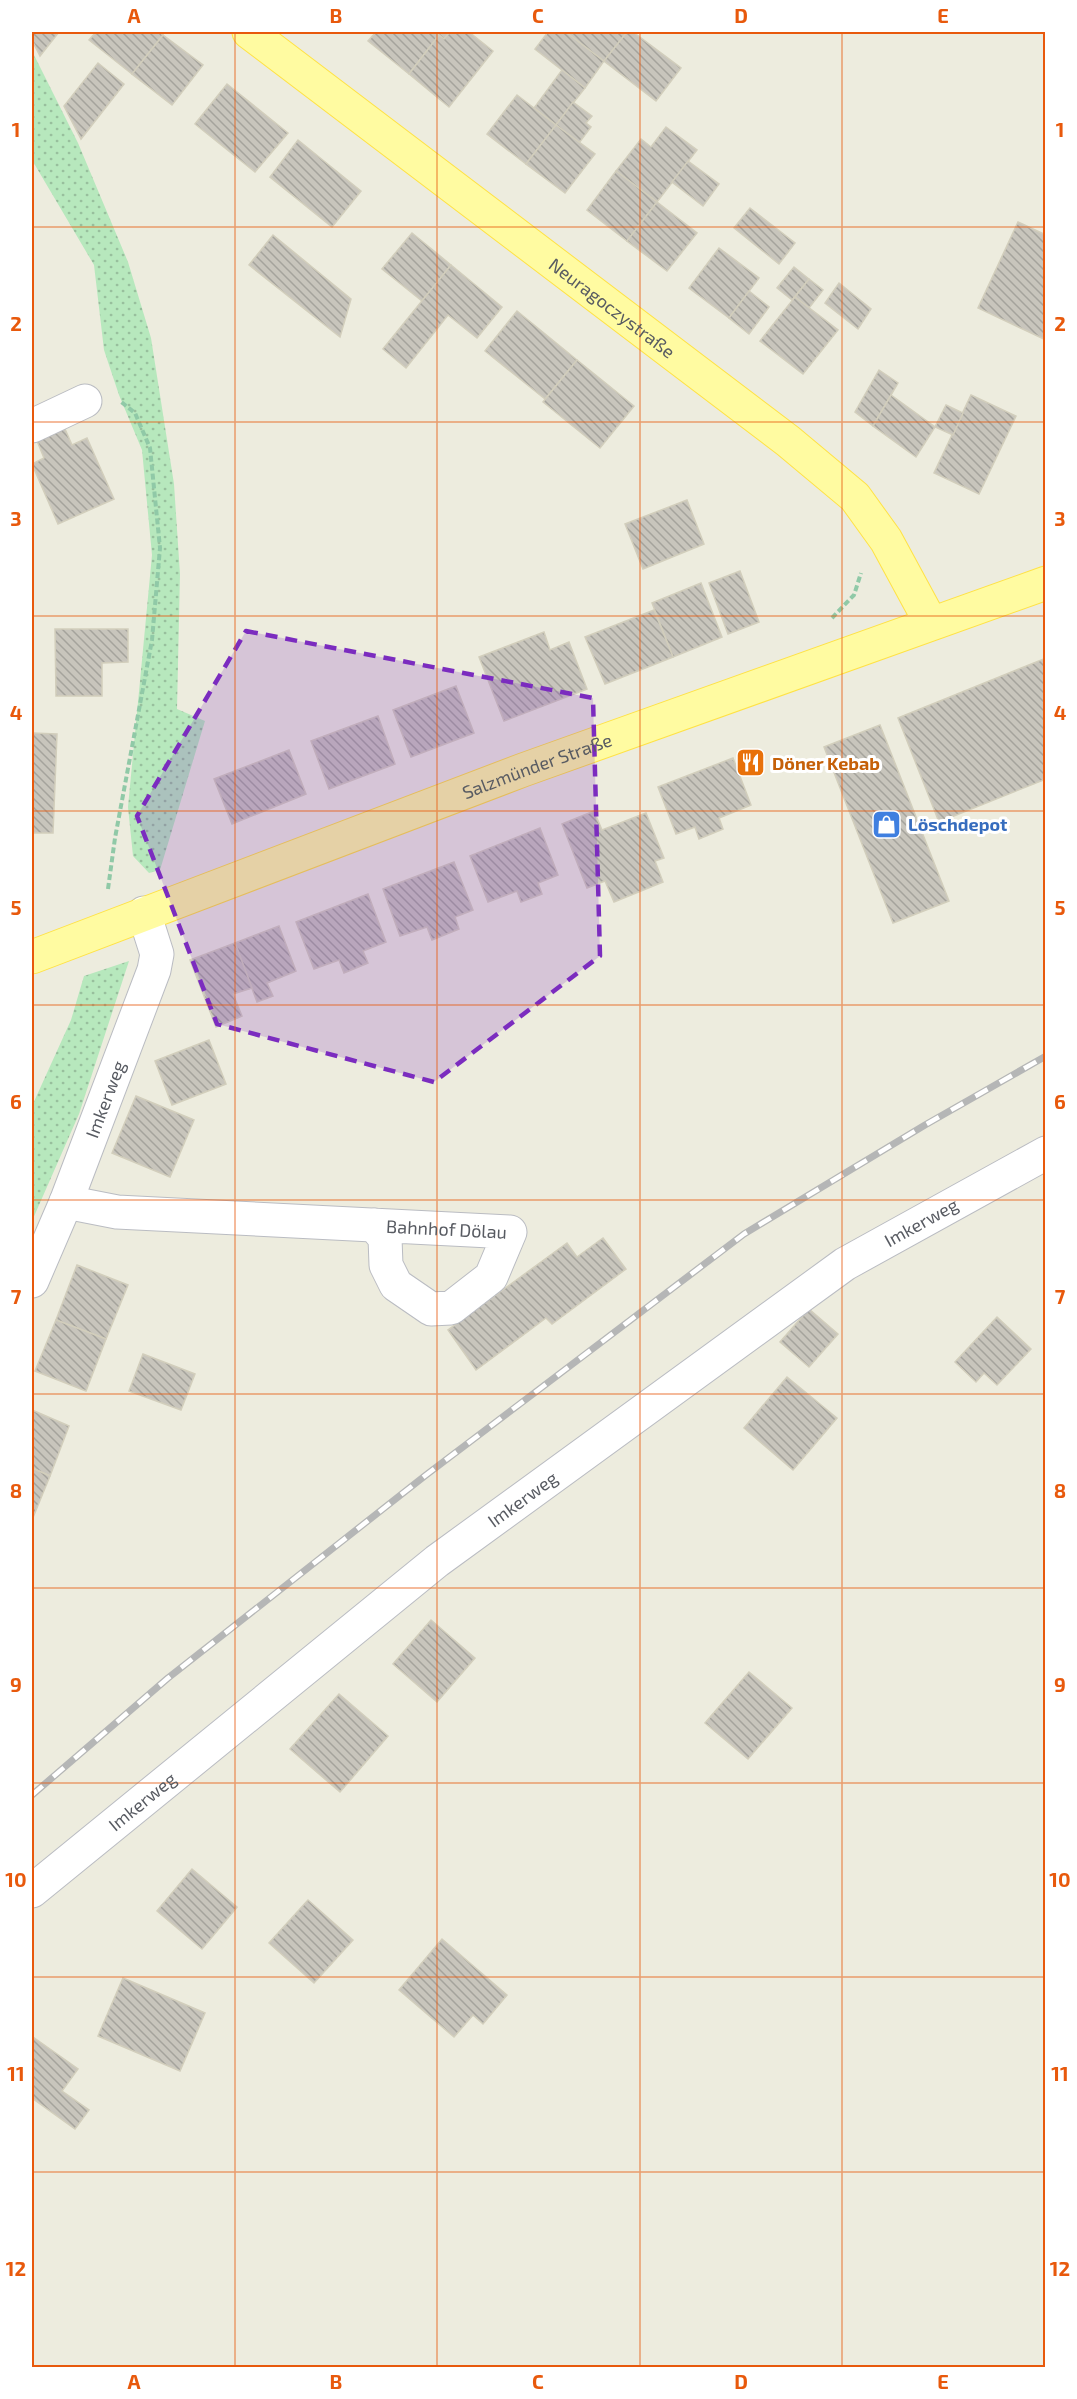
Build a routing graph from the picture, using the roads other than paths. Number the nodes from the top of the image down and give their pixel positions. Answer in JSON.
{"nodes":[{"id":1,"x":249,"y":32,"type":"edge"},
{"id":2,"x":85,"y":401,"type":"road end"},
{"id":3,"x":32,"y":426,"type":"edge"},
{"id":4,"x":1046,"y":583,"type":"edge"},
{"id":5,"x":931,"y":623,"type":"junction"},
{"id":6,"x":144,"y":913,"type":"junction"},
{"id":7,"x":32,"y":957,"type":"edge"},
{"id":8,"x":1046,"y":1153,"type":"edge"},
{"id":9,"x":66,"y":1202,"type":"junction"},
{"id":10,"x":374,"y":1225,"type":"dead end"},
{"id":11,"x":32,"y":1281,"type":"edge"},
{"id":12,"x":32,"y":1891,"type":"edge"}],
"edges":[{"from":1,"to":5,"type":"main road","name":"Neuragoczystraße"},
{"from":2,"to":3,"type":"street"},
{"from":4,"to":5,"type":"main road","name":"Salzmünder Straße"},
{"from":5,"to":6,"type":"main road","name":"Salzmünder Straße"},
{"from":6,"to":7,"type":"main road","name":"Salzmünder Straße"},
{"from":6,"to":9,"type":"street","name":"Imkerweg"},
{"from":8,"to":12,"type":"street","name":"Imkerweg"},
{"from":9,"to":10,"type":"street","name":"Bahnhof Dölau"},
{"from":9,"to":11,"type":"street","name":"Imkerweg"}]}
